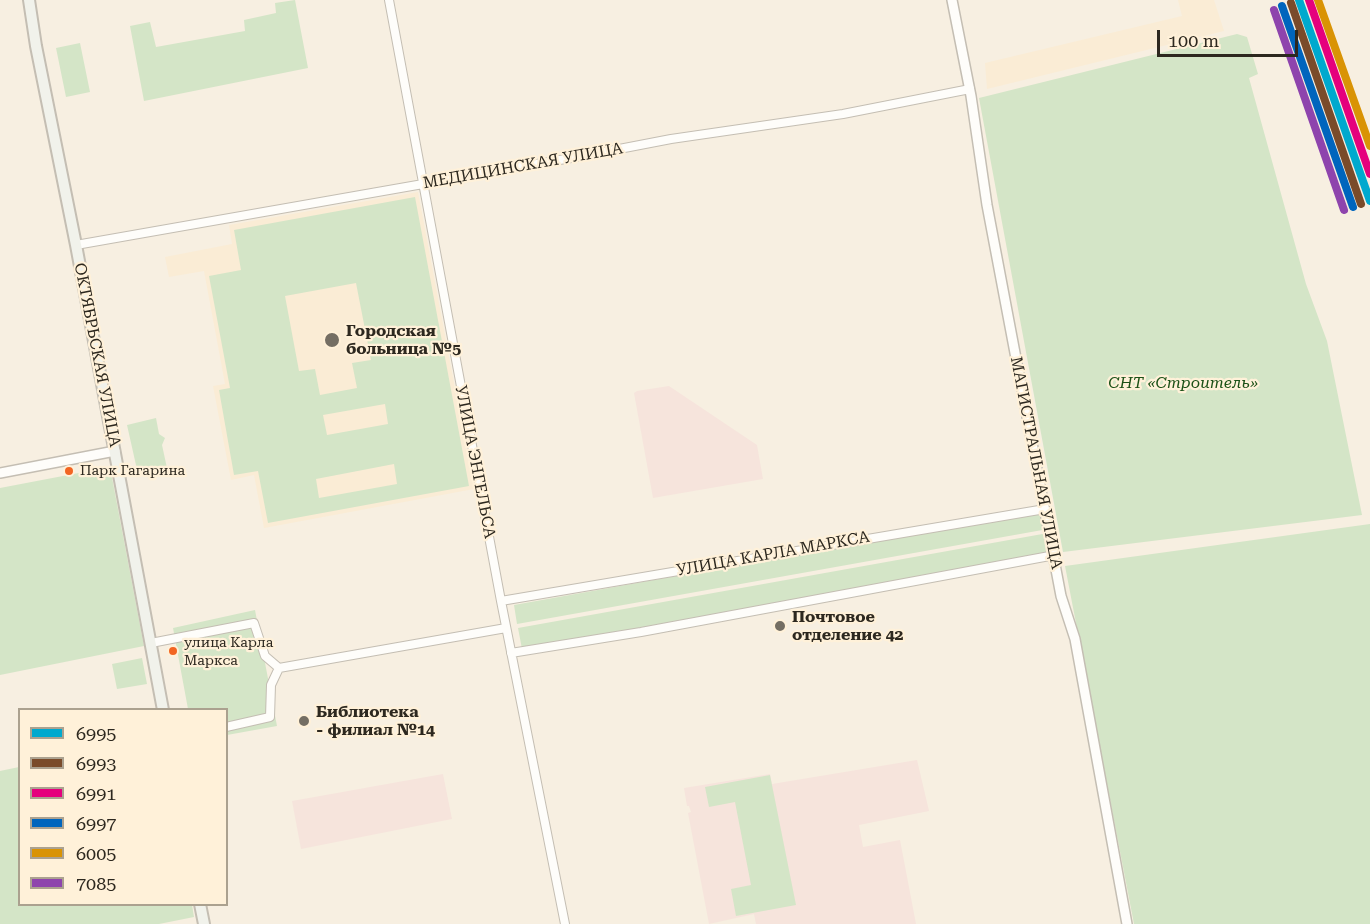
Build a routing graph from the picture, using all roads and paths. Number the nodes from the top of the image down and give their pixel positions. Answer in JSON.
{"nodes":[{"id":1,"x":29,"y":0,"type":"edge"},
{"id":2,"x":389,"y":0,"type":"edge"},
{"id":3,"x":952,"y":0,"type":"edge"},
{"id":4,"x":970,"y":89,"type":"junction"},
{"id":5,"x":424,"y":184,"type":"junction"},
{"id":6,"x":76,"y":245,"type":"junction"},
{"id":7,"x":115,"y":451,"type":"junction"},
{"id":8,"x":0,"y":473,"type":"edge"},
{"id":9,"x":1045,"y":509,"type":"junction"},
{"id":10,"x":1054,"y":555,"type":"junction"},
{"id":11,"x":501,"y":601,"type":"junction"},
{"id":12,"x":506,"y":628,"type":"junction"},
{"id":13,"x":151,"y":643,"type":"junction"},
{"id":14,"x":511,"y":653,"type":"junction"},
{"id":15,"x":279,"y":668,"type":"junction"},
{"id":16,"x":163,"y":708,"type":"edge"},
{"id":17,"x":228,"y":727,"type":"edge"},
{"id":18,"x":200,"y":906,"type":"edge"},
{"id":19,"x":204,"y":924,"type":"edge"},
{"id":20,"x":565,"y":924,"type":"edge"},
{"id":21,"x":1127,"y":924,"type":"edge"}],
"edges":[{"from":1,"to":6,"type":"main road","name":"ОКТЯБРЬСКАЯ УЛИЦА"},
{"from":2,"to":5,"type":"street","name":"УЛИЦА ЭНГЕЛЬСА"},
{"from":3,"to":4,"type":"street","name":"МАГИСТРАЛЬНАЯ УЛИЦА"},
{"from":4,"to":5,"type":"street","name":"МЕДИЦИНСКАЯ УЛИЦА"},
{"from":4,"to":9,"type":"street","name":"МАГИСТРАЛЬНАЯ УЛИЦА"},
{"from":5,"to":6,"type":"street","name":"МЕДИЦИНСКАЯ УЛИЦА"},
{"from":5,"to":11,"type":"street","name":"УЛИЦА ЭНГЕЛЬСА"},
{"from":6,"to":7,"type":"main road","name":"ОКТЯБРЬСКАЯ УЛИЦА"},
{"from":7,"to":8,"type":"street"},
{"from":7,"to":13,"type":"main road","name":"ОКТЯБРЬСКАЯ УЛИЦА"},
{"from":9,"to":10,"type":"street","name":"МАГИСТРАЛЬНАЯ УЛИЦА"},
{"from":9,"to":11,"type":"street","name":"УЛИЦА КАРЛА МАРКСА"},
{"from":10,"to":14,"type":"street"},
{"from":10,"to":21,"type":"street","name":"МАГИСТРАЛЬНАЯ УЛИЦА"},
{"from":11,"to":12,"type":"street","name":"УЛИЦА ЭНГЕЛЬСА"},
{"from":12,"to":14,"type":"street","name":"УЛИЦА ЭНГЕЛЬСА"},
{"from":12,"to":15,"type":"street"},
{"from":13,"to":15,"type":"street"},
{"from":13,"to":16,"type":"main road","name":"ОКТЯБРЬСКАЯ УЛИЦА"},
{"from":14,"to":20,"type":"street","name":"УЛИЦА ЭНГЕЛЬСА"},
{"from":15,"to":17,"type":"street"},
{"from":18,"to":19,"type":"main road"}]}
